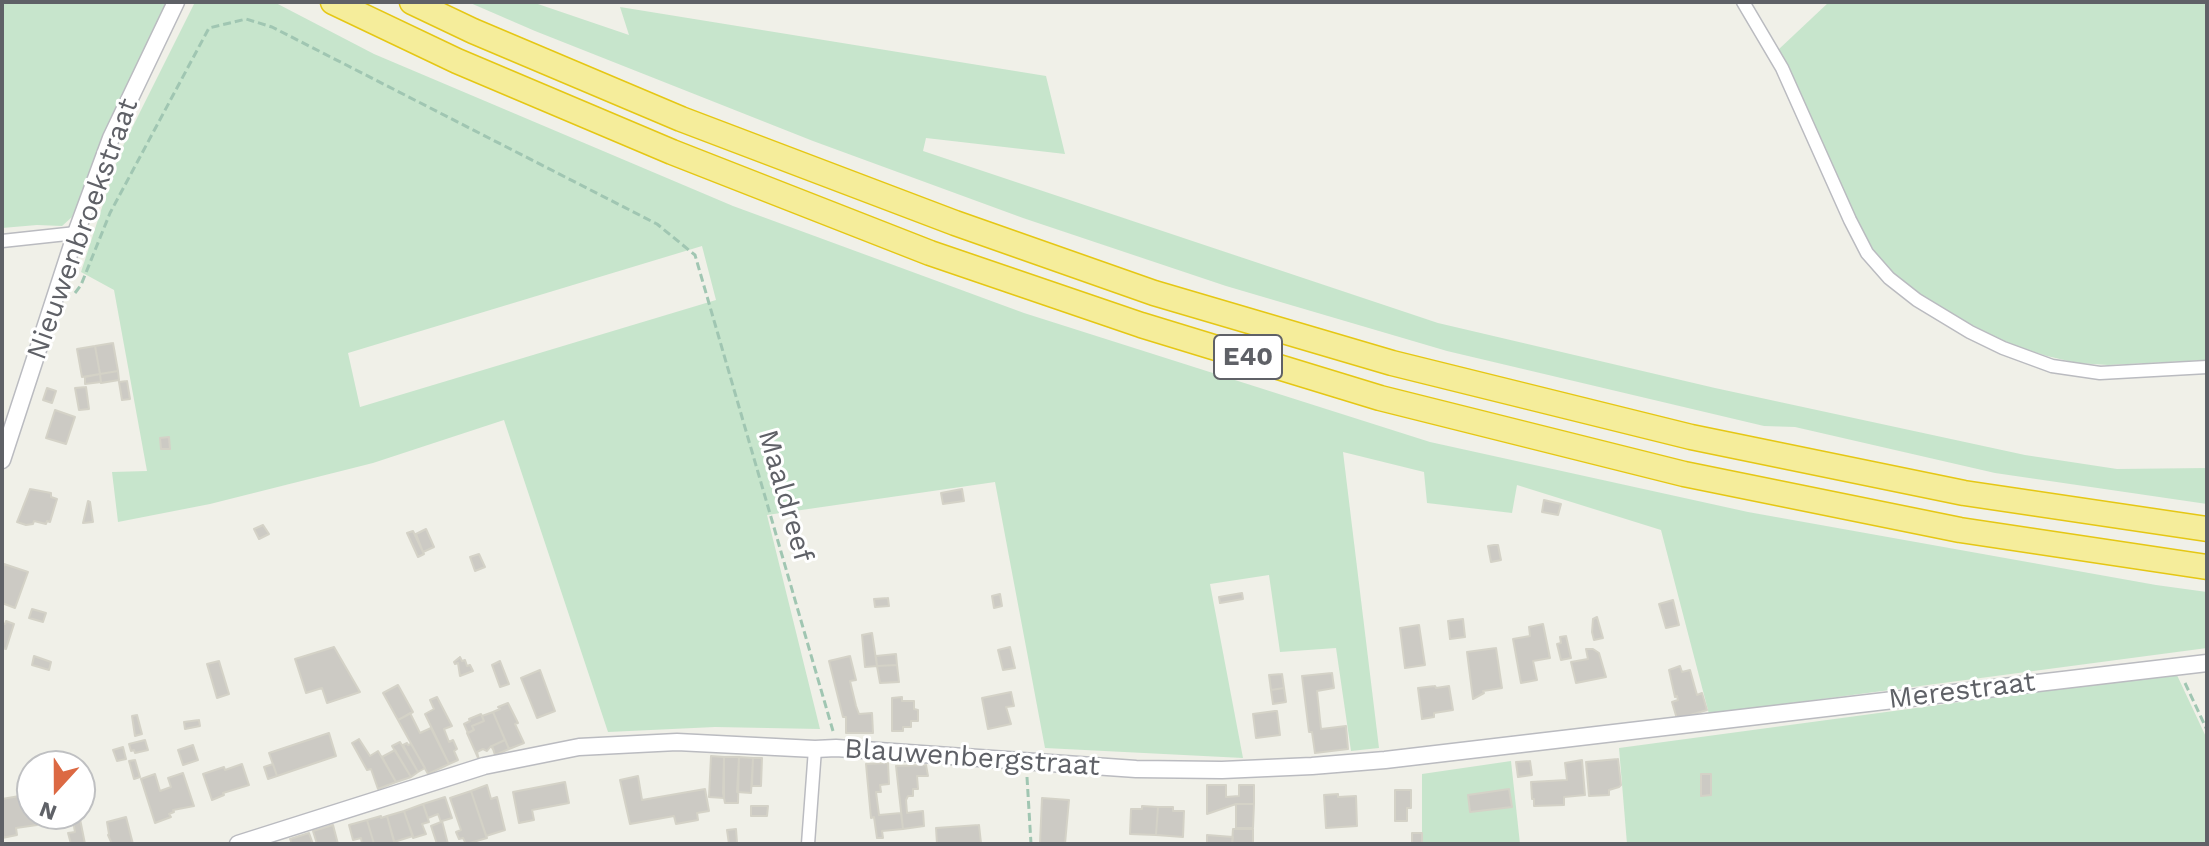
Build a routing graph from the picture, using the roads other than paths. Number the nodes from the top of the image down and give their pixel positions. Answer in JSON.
{"nodes":[{"id":1,"x":176,"y":2,"type":"edge"},
{"id":2,"x":333,"y":2,"type":"edge"},
{"id":3,"x":412,"y":2,"type":"edge"},
{"id":4,"x":1743,"y":2,"type":"edge"},
{"id":5,"x":76,"y":233,"type":"junction"},
{"id":6,"x":2,"y":241,"type":"edge"},
{"id":7,"x":2207,"y":367,"type":"edge"},
{"id":8,"x":2,"y":460,"type":"edge"},
{"id":9,"x":2207,"y":529,"type":"edge"},
{"id":10,"x":2207,"y":567,"type":"edge"},
{"id":11,"x":2207,"y":663,"type":"edge"},
{"id":12,"x":1717,"y":719,"type":"joint"},
{"id":13,"x":815,"y":749,"type":"junction"},
{"id":14,"x":238,"y":844,"type":"edge"},
{"id":15,"x":808,"y":844,"type":"edge"}],
"edges":[{"from":1,"to":5,"type":"street","name":"Nieuwenbroekstraat"},
{"from":2,"to":10,"type":"highway","number":"E40"},
{"from":3,"to":9,"type":"highway","number":"E40"},
{"from":4,"to":7,"type":"street"},
{"from":5,"to":6,"type":"street"},
{"from":5,"to":8,"type":"street","name":"Nieuwenbroekstraat"},
{"from":11,"to":12,"type":"street","name":"Merestraat"},
{"from":12,"to":13,"type":"street","name":"Blauwenbergstraat"},
{"from":13,"to":14,"type":"street","name":"Blauwenbergstraat"},
{"from":13,"to":15,"type":"street"}]}
